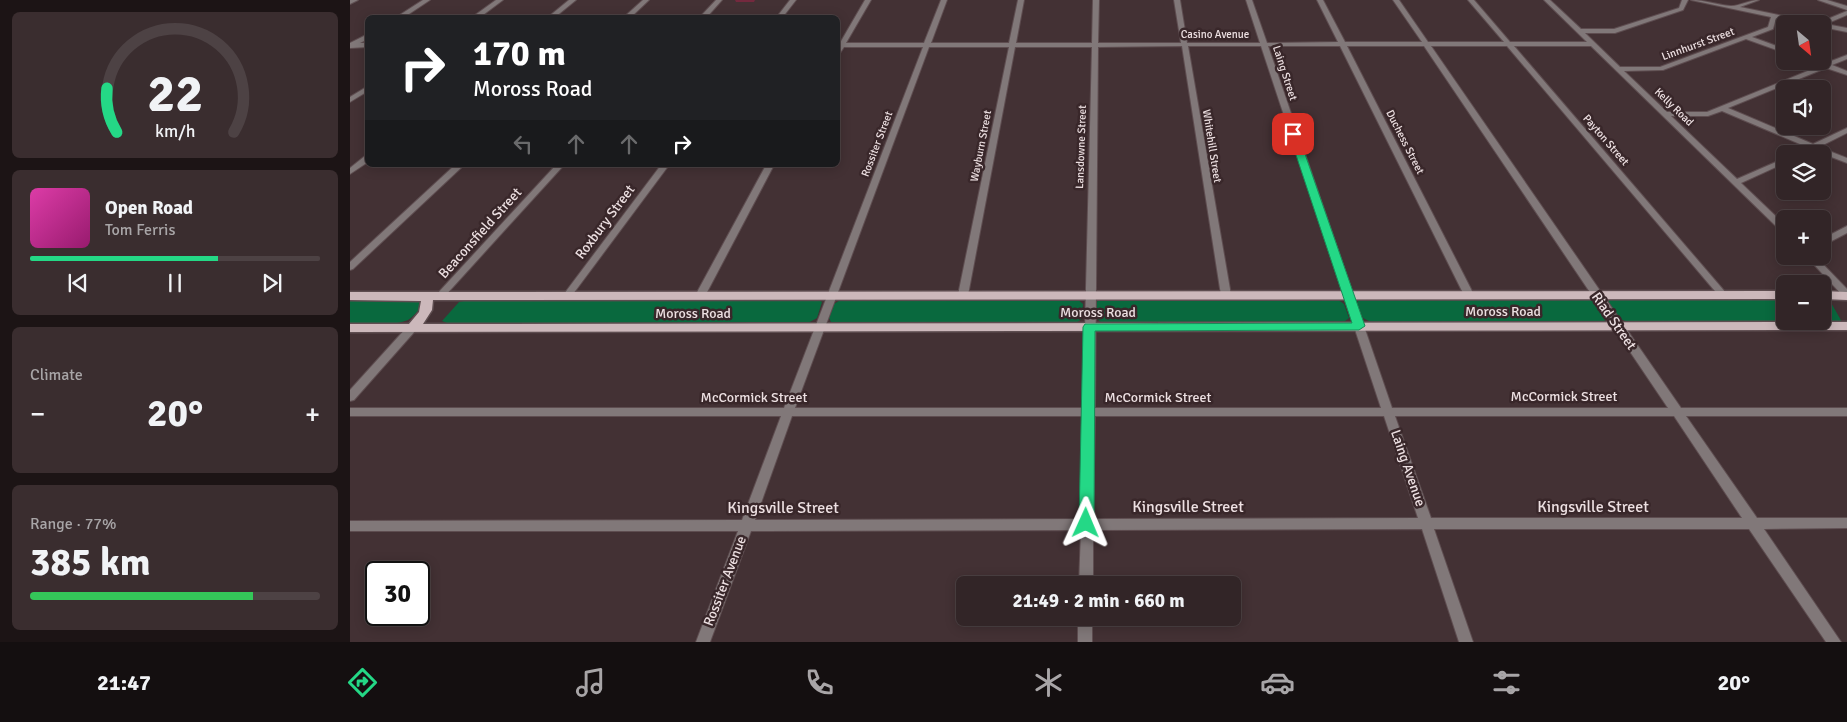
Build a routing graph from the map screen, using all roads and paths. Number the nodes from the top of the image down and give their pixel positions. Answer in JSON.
{"nodes":[{"id":1,"x":355,"y":0,"type":"edge"},
{"id":2,"x":427,"y":0,"type":"edge"},
{"id":3,"x":500,"y":0,"type":"edge"},
{"id":4,"x":573,"y":0,"type":"edge"},
{"id":5,"x":646,"y":0,"type":"edge"},
{"id":6,"x":719,"y":0,"type":"edge"},
{"id":7,"x":793,"y":0,"type":"edge"},
{"id":8,"x":868,"y":0,"type":"edge"},
{"id":9,"x":944,"y":0,"type":"edge"},
{"id":10,"x":1021,"y":0,"type":"edge"},
{"id":11,"x":1096,"y":0,"type":"edge"},
{"id":12,"x":1177,"y":0,"type":"edge"},
{"id":13,"x":1249,"y":0,"type":"edge"},
{"id":14,"x":1320,"y":0,"type":"edge"},
{"id":15,"x":1396,"y":0,"type":"edge"},
{"id":16,"x":1471,"y":0,"type":"edge"},
{"id":17,"x":1547,"y":0,"type":"edge"},
{"id":18,"x":1686,"y":0,"type":"edge"},
{"id":19,"x":1694,"y":0,"type":"edge"},
{"id":20,"x":1756,"y":0,"type":"edge"},
{"id":21,"x":1821,"y":0,"type":"edge"},
{"id":22,"x":350,"y":2,"type":"edge"},
{"id":23,"x":1733,"y":8,"type":"junction"},
{"id":24,"x":1847,"y":8,"type":"edge"},
{"id":25,"x":1847,"y":14,"type":"edge"},
{"id":26,"x":403,"y":15,"type":"edge"},
{"id":27,"x":478,"y":15,"type":"edge"},
{"id":28,"x":554,"y":15,"type":"edge"},
{"id":29,"x":629,"y":15,"type":"edge"},
{"id":30,"x":705,"y":15,"type":"edge"},
{"id":31,"x":781,"y":15,"type":"edge"},
{"id":32,"x":1774,"y":16,"type":"joint"},
{"id":33,"x":1831,"y":20,"type":"edge"},
{"id":34,"x":1831,"y":26,"type":"edge"},
{"id":35,"x":1847,"y":30,"type":"edge"},
{"id":36,"x":1579,"y":31,"type":"junction"},
{"id":37,"x":1746,"y":37,"type":"junction"},
{"id":38,"x":365,"y":38,"type":"edge"},
{"id":39,"x":1095,"y":44,"type":"junction"},
{"id":40,"x":1184,"y":44,"type":"junction"},
{"id":41,"x":1264,"y":44,"type":"junction"},
{"id":42,"x":1343,"y":44,"type":"junction"},
{"id":43,"x":1426,"y":44,"type":"junction"},
{"id":44,"x":1509,"y":44,"type":"junction"},
{"id":45,"x":1593,"y":44,"type":"junction"},
{"id":46,"x":365,"y":45,"type":"edge"},
{"id":47,"x":840,"y":45,"type":"edge"},
{"id":48,"x":927,"y":45,"type":"junction"},
{"id":49,"x":1012,"y":45,"type":"junction"},
{"id":50,"x":350,"y":46,"type":"edge"},
{"id":51,"x":1776,"y":48,"type":"edge"},
{"id":52,"x":1847,"y":57,"type":"edge"},
{"id":53,"x":1831,"y":64,"type":"edge"},
{"id":54,"x":1831,"y":68,"type":"edge"},
{"id":55,"x":1619,"y":69,"type":"junction"},
{"id":56,"x":1816,"y":70,"type":"edge"},
{"id":57,"x":1847,"y":73,"type":"edge"},
{"id":58,"x":365,"y":90,"type":"edge"},
{"id":59,"x":350,"y":100,"type":"edge"},
{"id":60,"x":1723,"y":109,"type":"junction"},
{"id":61,"x":1665,"y":114,"type":"junction"},
{"id":62,"x":1847,"y":130,"type":"edge"},
{"id":63,"x":1808,"y":145,"type":"edge"},
{"id":64,"x":1817,"y":145,"type":"edge"},
{"id":65,"x":1831,"y":154,"type":"edge"},
{"id":66,"x":365,"y":160,"type":"edge"},
{"id":67,"x":1847,"y":161,"type":"edge"},
{"id":68,"x":1776,"y":164,"type":"edge"},
{"id":69,"x":458,"y":167,"type":"edge"},
{"id":70,"x":558,"y":167,"type":"edge"},
{"id":71,"x":664,"y":167,"type":"edge"},
{"id":72,"x":769,"y":167,"type":"edge"},
{"id":73,"x":350,"y":172,"type":"edge"},
{"id":74,"x":1736,"y":182,"type":"junction"},
{"id":75,"x":1776,"y":221,"type":"edge"},
{"id":76,"x":1847,"y":229,"type":"edge"},
{"id":77,"x":1831,"y":238,"type":"edge"},
{"id":78,"x":1819,"y":265,"type":"edge"},
{"id":79,"x":350,"y":267,"type":"edge"},
{"id":80,"x":963,"y":295,"type":"junction"},
{"id":81,"x":1089,"y":295,"type":"junction"},
{"id":82,"x":1226,"y":295,"type":"junction"},
{"id":83,"x":1348,"y":295,"type":"junction"},
{"id":84,"x":1469,"y":295,"type":"junction"},
{"id":85,"x":1596,"y":295,"type":"junction"},
{"id":86,"x":1723,"y":295,"type":"junction"},
{"id":87,"x":1776,"y":295,"type":"edge"},
{"id":88,"x":1831,"y":295,"type":"edge"},
{"id":89,"x":1847,"y":295,"type":"edge"},
{"id":90,"x":350,"y":296,"type":"edge"},
{"id":91,"x":426,"y":296,"type":"junction"},
{"id":92,"x":440,"y":296,"type":"junction"},
{"id":93,"x":567,"y":296,"type":"junction"},
{"id":94,"x":700,"y":296,"type":"junction"},
{"id":95,"x":831,"y":296,"type":"junction"},
{"id":96,"x":1359,"y":326,"type":"junction"},
{"id":97,"x":1618,"y":326,"type":"junction"},
{"id":98,"x":1847,"y":326,"type":"edge"},
{"id":99,"x":820,"y":327,"type":"junction"},
{"id":100,"x":1089,"y":327,"type":"junction"},
{"id":101,"x":350,"y":328,"type":"edge"},
{"id":102,"x":412,"y":328,"type":"junction"},
{"id":103,"x":350,"y":397,"type":"edge"},
{"id":104,"x":350,"y":412,"type":"edge"},
{"id":105,"x":788,"y":412,"type":"junction"},
{"id":106,"x":1089,"y":412,"type":"junction"},
{"id":107,"x":1388,"y":412,"type":"junction"},
{"id":108,"x":1677,"y":412,"type":"junction"},
{"id":109,"x":1847,"y":412,"type":"edge"},
{"id":110,"x":1086,"y":523,"type":"junction"},
{"id":111,"x":1426,"y":523,"type":"junction"},
{"id":112,"x":1752,"y":523,"type":"junction"},
{"id":113,"x":1847,"y":523,"type":"edge"},
{"id":114,"x":747,"y":525,"type":"junction"},
{"id":115,"x":350,"y":526,"type":"edge"},
{"id":116,"x":1086,"y":576,"type":"edge"},
{"id":117,"x":1085,"y":626,"type":"edge"},
{"id":118,"x":703,"y":642,"type":"edge"},
{"id":119,"x":1085,"y":642,"type":"edge"},
{"id":120,"x":1466,"y":642,"type":"edge"},
{"id":121,"x":1834,"y":642,"type":"edge"}],
"edges":[{"from":1,"to":22,"type":"street"},
{"from":2,"to":26,"type":"street"},
{"from":3,"to":27,"type":"street"},
{"from":4,"to":28,"type":"street"},
{"from":5,"to":29,"type":"street"},
{"from":6,"to":30,"type":"street"},
{"from":7,"to":31,"type":"street"},
{"from":8,"to":47,"type":"street"},
{"from":9,"to":48,"type":"street","name":"Rossiter Street"},
{"from":10,"to":49,"type":"street","name":"Wayburn Street"},
{"from":11,"to":39,"type":"street","name":"Lansdowne Street"},
{"from":12,"to":40,"type":"street","name":"Whitehill Street"},
{"from":13,"to":41,"type":"street","name":"Laing Street"},
{"from":14,"to":42,"type":"street","name":"Duchess Street"},
{"from":15,"to":43,"type":"street","name":"Riad Street"},
{"from":16,"to":44,"type":"street","name":"Payton Street"},
{"from":17,"to":36,"type":"street","name":"Kelly Road"},
{"from":18,"to":36,"type":"street"},
{"from":19,"to":23,"type":"street"},
{"from":20,"to":23,"type":"street"},
{"from":21,"to":24,"type":"street"},
{"from":23,"to":32,"type":"street"},
{"from":25,"to":33,"type":"street"},
{"from":32,"to":37,"type":"street","name":"Linnhurst Street"},
{"from":34,"to":35,"type":"street"},
{"from":36,"to":45,"type":"street","name":"Kelly Road"},
{"from":37,"to":51,"type":"street"},
{"from":37,"to":55,"type":"street","name":"Linnhurst Street"},
{"from":38,"to":50,"type":"street"},
{"from":39,"to":40,"type":"street","name":"Casino Avenue"},
{"from":39,"to":49,"type":"street","name":"Casino Avenue"},
{"from":39,"to":81,"type":"street","name":"Lansdowne Street"},
{"from":40,"to":41,"type":"street","name":"Casino Avenue"},
{"from":40,"to":82,"type":"street","name":"Whitehill Street"},
{"from":41,"to":42,"type":"street","name":"Casino Avenue"},
{"from":41,"to":83,"type":"street","name":"Laing Street"},
{"from":42,"to":43,"type":"street","name":"Casino Avenue"},
{"from":42,"to":84,"type":"street","name":"Duchess Street"},
{"from":43,"to":44,"type":"street","name":"Casino Avenue"},
{"from":43,"to":85,"type":"street","name":"Riad Street"},
{"from":44,"to":45,"type":"street","name":"Casino Avenue"},
{"from":44,"to":86,"type":"street","name":"Payton Street"},
{"from":45,"to":55,"type":"street","name":"Kelly Road"},
{"from":46,"to":50,"type":"street"},
{"from":47,"to":48,"type":"street","name":"Casino Avenue"},
{"from":48,"to":49,"type":"street","name":"Casino Avenue"},
{"from":48,"to":95,"type":"street","name":"Rossiter Street"},
{"from":49,"to":80,"type":"street","name":"Wayburn Street"},
{"from":52,"to":53,"type":"street"},
{"from":54,"to":57,"type":"street"},
{"from":55,"to":61,"type":"street","name":"Kelly Road"},
{"from":56,"to":60,"type":"street"},
{"from":58,"to":59,"type":"street"},
{"from":60,"to":61,"type":"street"},
{"from":60,"to":63,"type":"street"},
{"from":61,"to":74,"type":"street","name":"Kelly Road"},
{"from":62,"to":64,"type":"street"},
{"from":65,"to":67,"type":"street"},
{"from":66,"to":73,"type":"street"},
{"from":68,"to":74,"type":"street"},
{"from":69,"to":79,"type":"street"},
{"from":70,"to":92,"type":"street","name":"Beaconsfield Street"},
{"from":71,"to":93,"type":"street","name":"Roxbury Street"},
{"from":72,"to":94,"type":"street"},
{"from":74,"to":75,"type":"street","name":"Kelly Road"},
{"from":76,"to":77,"type":"street"},
{"from":78,"to":89,"type":"street"},
{"from":80,"to":81,"type":"main road","name":"Moross Road"},
{"from":80,"to":95,"type":"main road","name":"Moross Road"},
{"from":81,"to":82,"type":"main road","name":"Moross Road"},
{"from":81,"to":100,"type":"street","name":"Lansdowne Street"},
{"from":82,"to":83,"type":"main road","name":"Moross Road"},
{"from":83,"to":84,"type":"main road","name":"Moross Road"},
{"from":83,"to":96,"type":"street","name":"Laing Avenue"},
{"from":84,"to":85,"type":"main road","name":"Moross Road"},
{"from":85,"to":86,"type":"main road","name":"Moross Road"},
{"from":85,"to":97,"type":"street","name":"Riad Street"},
{"from":86,"to":87,"type":"main road","name":"Moross Road"},
{"from":88,"to":89,"type":"main road"},
{"from":90,"to":91,"type":"main road","name":"Moross Road"},
{"from":91,"to":92,"type":"main road","name":"Moross Road"},
{"from":91,"to":102,"type":"main road"},
{"from":92,"to":93,"type":"main road","name":"Moross Road"},
{"from":93,"to":94,"type":"main road","name":"Moross Road"},
{"from":94,"to":95,"type":"main road","name":"Moross Road"},
{"from":95,"to":99,"type":"street","name":"Rossiter Avenue"},
{"from":96,"to":97,"type":"main road","name":"Moross Road"},
{"from":96,"to":100,"type":"main road","name":"Moross Road"},
{"from":96,"to":107,"type":"street","name":"Laing Avenue"},
{"from":97,"to":98,"type":"main road","name":"Moross Road"},
{"from":97,"to":108,"type":"street","name":"Riad Street"},
{"from":99,"to":100,"type":"main road","name":"Moross Road"},
{"from":99,"to":102,"type":"main road","name":"Moross Road"},
{"from":99,"to":105,"type":"street","name":"Rossiter Avenue"},
{"from":100,"to":106,"type":"street","name":"Lansdowne Street"},
{"from":101,"to":102,"type":"main road","name":"Moross Road"},
{"from":102,"to":103,"type":"street"},
{"from":104,"to":105,"type":"street","name":"McCormick Street"},
{"from":105,"to":106,"type":"street","name":"McCormick Street"},
{"from":105,"to":114,"type":"street","name":"Rossiter Avenue"},
{"from":106,"to":107,"type":"street","name":"McCormick Street"},
{"from":106,"to":110,"type":"street","name":"Lansdowne Street"},
{"from":107,"to":108,"type":"street","name":"McCormick Street"},
{"from":107,"to":111,"type":"street","name":"Laing Avenue"},
{"from":108,"to":109,"type":"street","name":"McCormick Street"},
{"from":108,"to":112,"type":"street","name":"Riad Street"},
{"from":110,"to":111,"type":"street","name":"Kingsville Street"},
{"from":110,"to":114,"type":"street","name":"Kingsville Street"},
{"from":110,"to":116,"type":"street","name":"Lansdowne Street"},
{"from":111,"to":112,"type":"street","name":"Kingsville Street"},
{"from":111,"to":120,"type":"street","name":"Laing Avenue"},
{"from":112,"to":113,"type":"street","name":"Kingsville Street"},
{"from":112,"to":121,"type":"street","name":"Riad Street"},
{"from":114,"to":115,"type":"street","name":"Kingsville Street"},
{"from":114,"to":118,"type":"street","name":"Rossiter Avenue"},
{"from":117,"to":119,"type":"street"}]}
